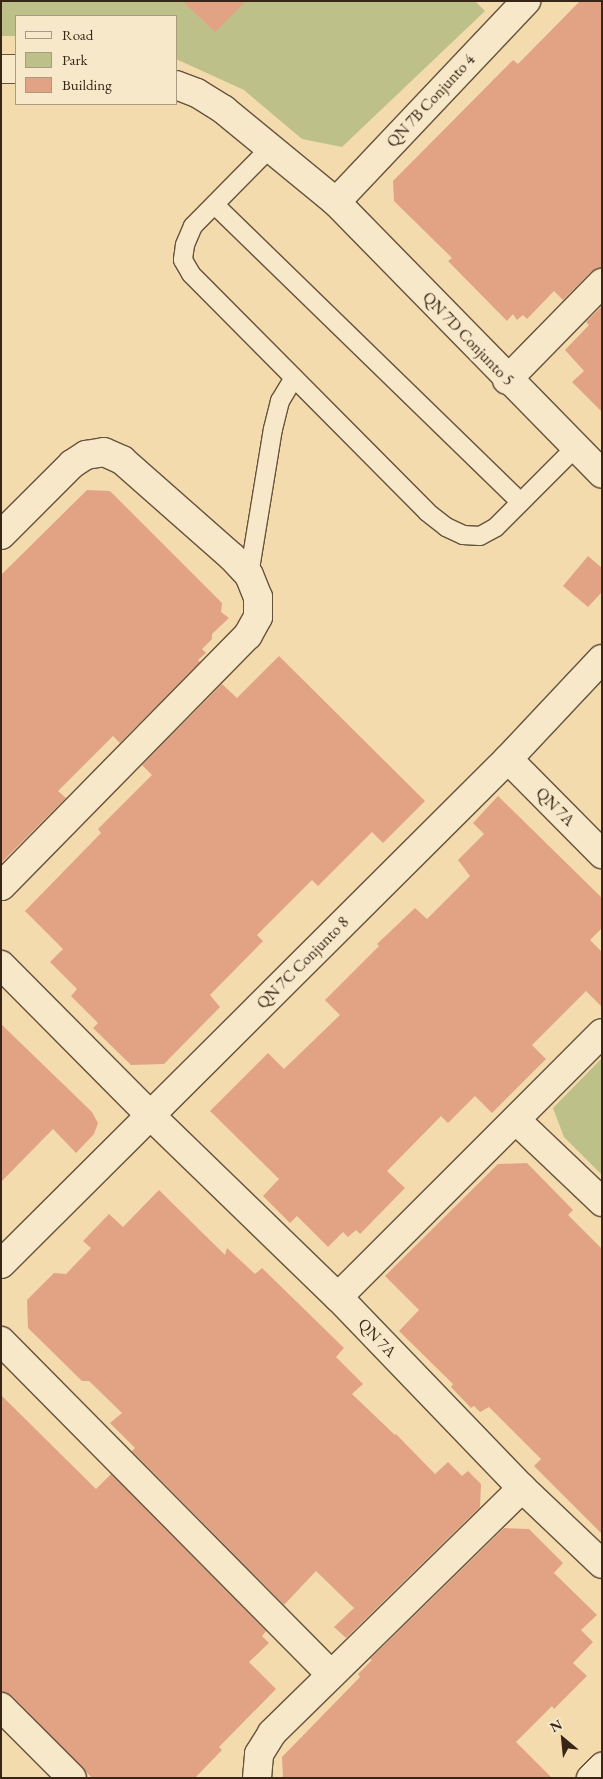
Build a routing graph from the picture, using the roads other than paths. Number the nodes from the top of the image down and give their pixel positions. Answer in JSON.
{"nodes":[{"id":1,"x":521,"y":3,"type":"edge"},
{"id":2,"x":1,"y":69,"type":"edge"},
{"id":3,"x":15,"y":69,"type":"edge"},
{"id":4,"x":178,"y":87,"type":"edge"},
{"id":5,"x":271,"y":147,"type":"junction"},
{"id":6,"x":336,"y":202,"type":"junction"},
{"id":7,"x":215,"y":205,"type":"junction"},
{"id":8,"x":602,"y":284,"type":"edge"},
{"id":9,"x":294,"y":378,"type":"junction"},
{"id":10,"x":507,"y":380,"type":"junction"},
{"id":11,"x":575,"y":448,"type":"junction"},
{"id":12,"x":602,"y":474,"type":"edge"},
{"id":13,"x":520,"y":502,"type":"junction"},
{"id":14,"x":1,"y":534,"type":"edge"},
{"id":15,"x":249,"y":575,"type":"junction"},
{"id":16,"x":602,"y":659,"type":"edge"},
{"id":17,"x":508,"y":759,"type":"junction"},
{"id":18,"x":602,"y":854,"type":"edge"},
{"id":19,"x":1,"y":886,"type":"edge"},
{"id":20,"x":1,"y":965,"type":"edge"},
{"id":21,"x":602,"y":1033,"type":"edge"},
{"id":22,"x":150,"y":1115,"type":"junction"},
{"id":23,"x":516,"y":1120,"type":"junction"},
{"id":24,"x":602,"y":1202,"type":"edge"},
{"id":25,"x":1,"y":1264,"type":"edge"},
{"id":26,"x":338,"y":1297,"type":"junction"},
{"id":27,"x":1,"y":1341,"type":"edge"},
{"id":28,"x":522,"y":1488,"type":"junction"},
{"id":29,"x":602,"y":1564,"type":"edge"},
{"id":30,"x":331,"y":1674,"type":"junction"},
{"id":31,"x":1,"y":1707,"type":"edge"},
{"id":32,"x":602,"y":1767,"type":"edge"},
{"id":33,"x":72,"y":1778,"type":"edge"},
{"id":34,"x":257,"y":1778,"type":"edge"},
{"id":35,"x":591,"y":1778,"type":"edge"}],
"edges":[{"from":1,"to":6,"type":"street","name":"QN 7B Conjunto 4"},
{"from":2,"to":3,"type":"street"},
{"from":4,"to":5,"type":"street","name":"QN 7D Conjunto 5"},
{"from":5,"to":6,"type":"street","name":"QN 7D Conjunto 5"},
{"from":5,"to":7,"type":"lane"},
{"from":6,"to":10,"type":"street","name":"QN 7D Conjunto 5"},
{"from":7,"to":9,"type":"lane"},
{"from":7,"to":13,"type":"lane"},
{"from":8,"to":10,"type":"street"},
{"from":9,"to":13,"type":"lane"},
{"from":9,"to":15,"type":"lane"},
{"from":10,"to":11,"type":"street","name":"QN 7D Conjunto 5"},
{"from":11,"to":12,"type":"street","name":"QN 7D Conjunto 5"},
{"from":11,"to":13,"type":"lane"},
{"from":14,"to":15,"type":"street"},
{"from":15,"to":19,"type":"street"},
{"from":16,"to":17,"type":"street","name":"QN 7C Conjunto 8"},
{"from":17,"to":18,"type":"street","name":"QN 7A"},
{"from":17,"to":22,"type":"street","name":"QN 7C Conjunto 8"},
{"from":20,"to":22,"type":"street","name":"QN 7A"},
{"from":21,"to":23,"type":"street"},
{"from":22,"to":25,"type":"street","name":"QN 7C Conjunto 8"},
{"from":22,"to":26,"type":"street","name":"QN 7A"},
{"from":23,"to":24,"type":"street"},
{"from":23,"to":26,"type":"street"},
{"from":26,"to":28,"type":"street","name":"QN 7A"},
{"from":27,"to":30,"type":"street"},
{"from":28,"to":29,"type":"street","name":"QN 7A"},
{"from":28,"to":30,"type":"street"},
{"from":30,"to":34,"type":"street"},
{"from":31,"to":33,"type":"street"},
{"from":32,"to":35,"type":"street"}]}
